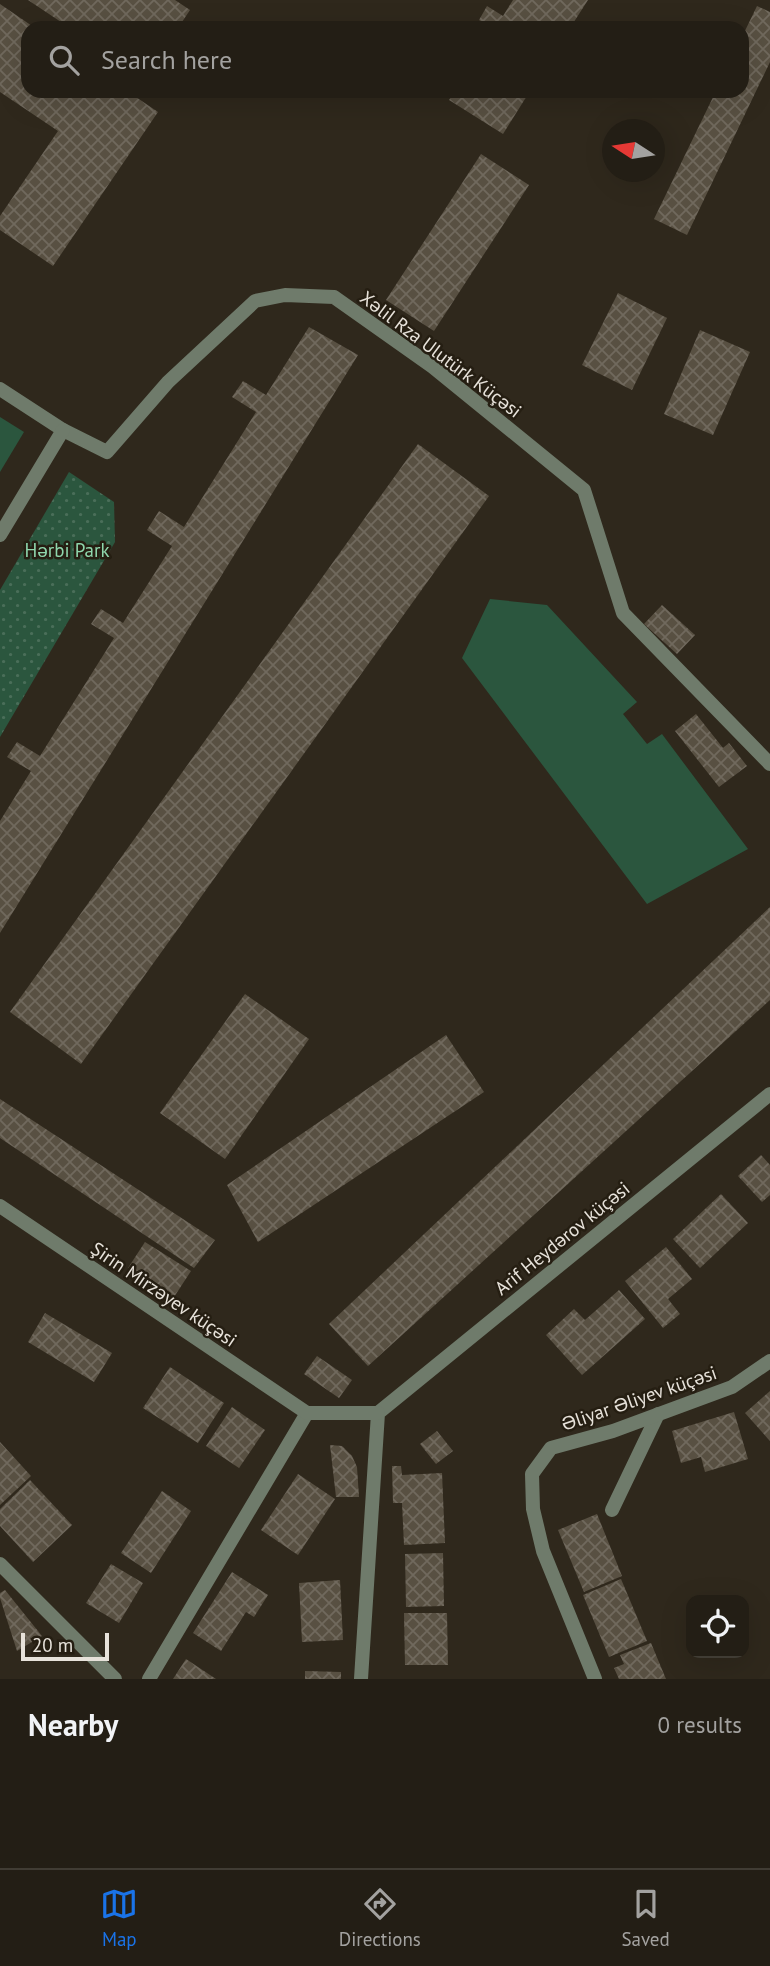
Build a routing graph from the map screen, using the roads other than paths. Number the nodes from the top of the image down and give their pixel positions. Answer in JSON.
{"nodes":[{"id":1,"x":0,"y":389,"type":"edge"},
{"id":2,"x":64,"y":430,"type":"junction"},
{"id":3,"x":0,"y":535,"type":"edge"},
{"id":4,"x":770,"y":764,"type":"edge"},
{"id":5,"x":770,"y":1094,"type":"edge"},
{"id":6,"x":0,"y":1206,"type":"edge"},
{"id":7,"x":770,"y":1361,"type":"edge"},
{"id":8,"x":307,"y":1413,"type":"junction"},
{"id":9,"x":378,"y":1413,"type":"junction"},
{"id":10,"x":658,"y":1415,"type":"junction"},
{"id":11,"x":612,"y":1510,"type":"dead end"},
{"id":12,"x":0,"y":1564,"type":"edge"},
{"id":13,"x":115,"y":1679,"type":"edge"},
{"id":14,"x":149,"y":1679,"type":"edge"},
{"id":15,"x":361,"y":1679,"type":"edge"},
{"id":16,"x":595,"y":1679,"type":"edge"}],
"edges":[{"from":1,"to":2,"type":"street","name":"Xəlil Rza Ulutürk Küçəsi"},
{"from":2,"to":3,"type":"street"},
{"from":2,"to":4,"type":"street","name":"Xəlil Rza Ulutürk Küçəsi"},
{"from":5,"to":9,"type":"street","name":"Arif Heydərov küçəsi"},
{"from":6,"to":8,"type":"street","name":"Şirin Mirzəyev küçəsi"},
{"from":7,"to":10,"type":"street","name":"Əliyar Əliyev küçəsi"},
{"from":8,"to":9,"type":"street"},
{"from":8,"to":14,"type":"street"},
{"from":9,"to":15,"type":"street"},
{"from":10,"to":11,"type":"street"},
{"from":10,"to":16,"type":"street","name":"Əliyar Əliyev küçəsi"},
{"from":12,"to":13,"type":"street"}]}
